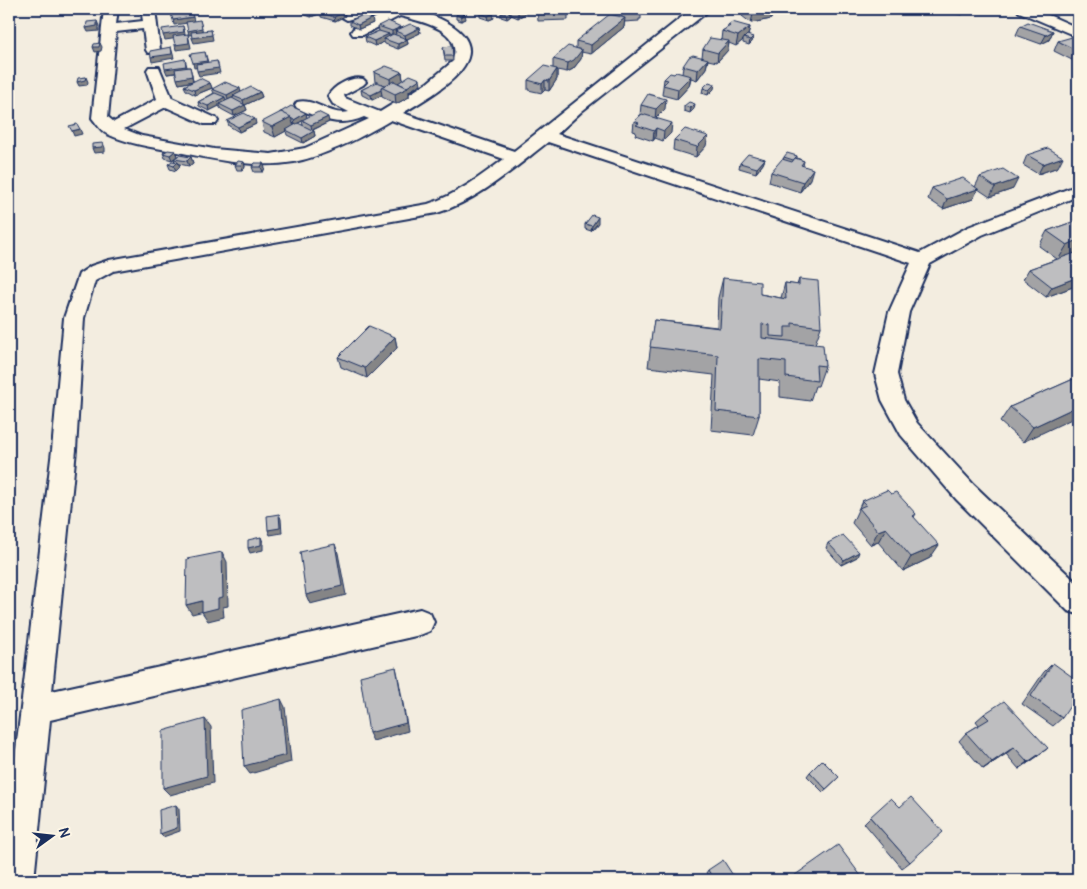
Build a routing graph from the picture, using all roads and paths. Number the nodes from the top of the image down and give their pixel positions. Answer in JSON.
{"nodes":[{"id":1,"x":111,"y":9,"type":"edge"},
{"id":2,"x":148,"y":9,"type":"edge"},
{"id":3,"x":675,"y":9,"type":"edge"},
{"id":4,"x":1024,"y":9,"type":"edge"},
{"id":5,"x":394,"y":12,"type":"edge"},
{"id":6,"x":699,"y":12,"type":"edge"},
{"id":7,"x":347,"y":16,"type":"dead end"},
{"id":8,"x":149,"y":24,"type":"junction"},
{"id":9,"x":109,"y":29,"type":"junction"},
{"id":10,"x":358,"y":32,"type":"edge"},
{"id":11,"x":1078,"y":33,"type":"edge"},
{"id":12,"x":153,"y":50,"type":"edge"},
{"id":13,"x":154,"y":70,"type":"dead end"},
{"id":14,"x":358,"y":82,"type":"dead end"},
{"id":15,"x":165,"y":101,"type":"junction"},
{"id":16,"x":303,"y":105,"type":"dead end"},
{"id":17,"x":364,"y":112,"type":"junction"},
{"id":18,"x":384,"y":116,"type":"junction"},
{"id":19,"x":210,"y":120,"type":"dead end"},
{"id":20,"x":111,"y":130,"type":"junction"},
{"id":21,"x":546,"y":136,"type":"junction"},
{"id":22,"x":517,"y":158,"type":"junction"},
{"id":23,"x":1078,"y":190,"type":"edge"},
{"id":24,"x":922,"y":260,"type":"junction"},
{"id":25,"x":1078,"y":602,"type":"edge"},
{"id":26,"x":420,"y":622,"type":"dead end"},
{"id":27,"x":36,"y":709,"type":"junction"},
{"id":28,"x":17,"y":880,"type":"edge"}],
"edges":[{"from":1,"to":9,"type":"street"},
{"from":2,"to":8,"type":"street"},
{"from":3,"to":6,"type":"street"},
{"from":4,"to":11,"type":"street"},
{"from":5,"to":7,"type":"street"},
{"from":5,"to":10,"type":"street"},
{"from":5,"to":18,"type":"street"},
{"from":6,"to":21,"type":"street"},
{"from":8,"to":9,"type":"street"},
{"from":8,"to":12,"type":"street"},
{"from":9,"to":20,"type":"street"},
{"from":13,"to":15,"type":"street"},
{"from":14,"to":17,"type":"street"},
{"from":15,"to":19,"type":"street"},
{"from":15,"to":20,"type":"street"},
{"from":16,"to":17,"type":"street"},
{"from":17,"to":18,"type":"street"},
{"from":18,"to":20,"type":"street"},
{"from":18,"to":22,"type":"street"},
{"from":21,"to":22,"type":"street"},
{"from":21,"to":24,"type":"street"},
{"from":22,"to":27,"type":"street"},
{"from":23,"to":24,"type":"street"},
{"from":24,"to":25,"type":"street"},
{"from":26,"to":27,"type":"street"},
{"from":27,"to":28,"type":"street"}]}
